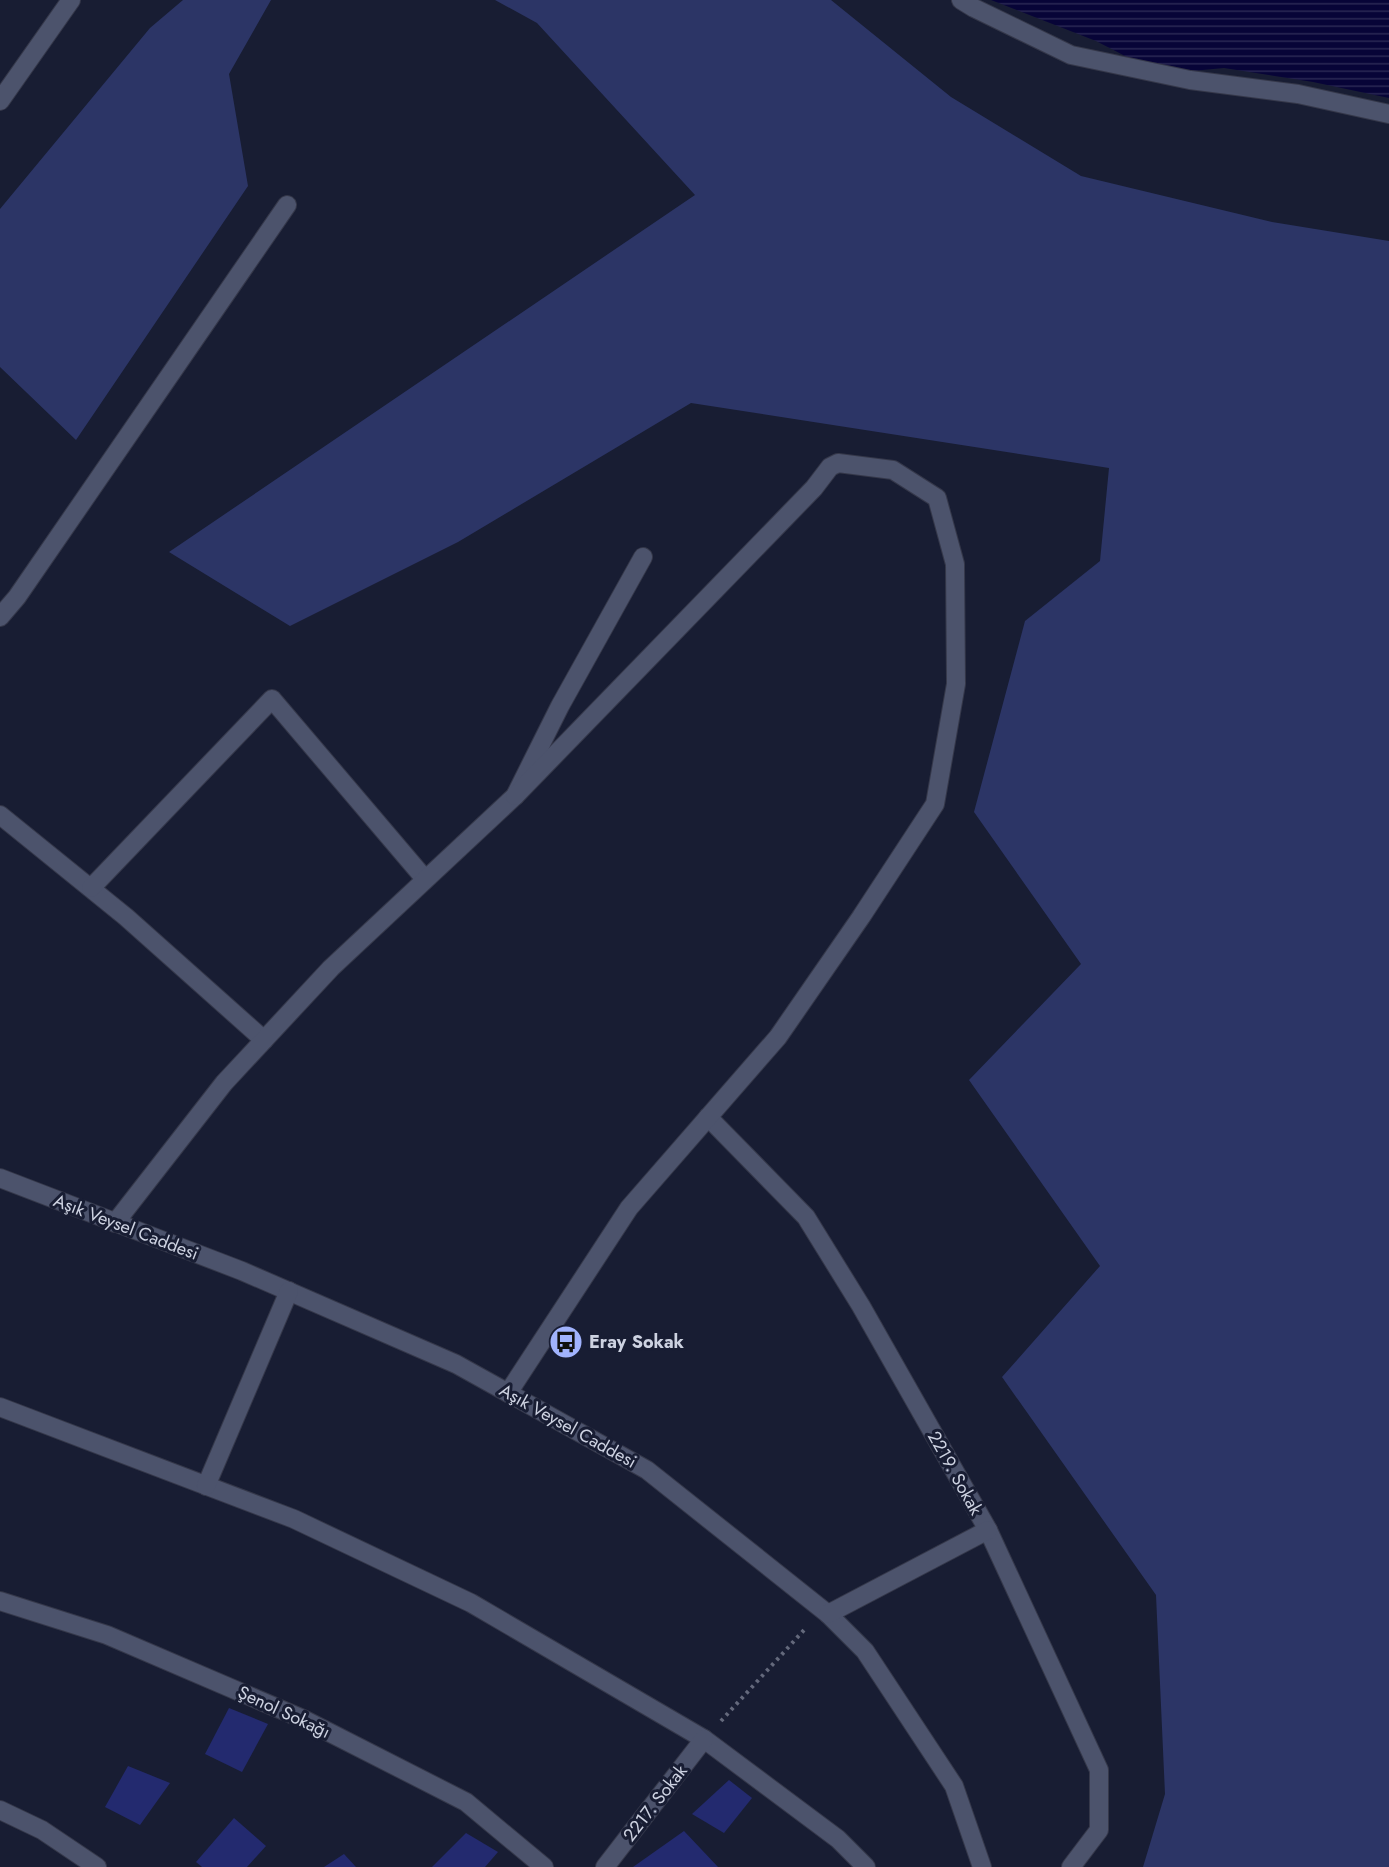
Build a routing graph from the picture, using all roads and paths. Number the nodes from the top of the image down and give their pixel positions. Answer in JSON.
{"nodes":[{"id":1,"x":71,"y":0,"type":"edge"},
{"id":2,"x":961,"y":0,"type":"edge"},
{"id":3,"x":0,"y":101,"type":"edge"},
{"id":4,"x":1389,"y":114,"type":"edge"},
{"id":5,"x":287,"y":205,"type":"dead end"},
{"id":6,"x":643,"y":557,"type":"dead end"},
{"id":7,"x":0,"y":617,"type":"edge"},
{"id":8,"x":515,"y":796,"type":"junction"},
{"id":9,"x":0,"y":815,"type":"edge"},
{"id":10,"x":426,"y":879,"type":"junction"},
{"id":11,"x":92,"y":888,"type":"junction"},
{"id":12,"x":264,"y":1040,"type":"junction"},
{"id":13,"x":708,"y":1117,"type":"junction"},
{"id":14,"x":0,"y":1179,"type":"edge"},
{"id":15,"x":115,"y":1223,"type":"junction"},
{"id":16,"x":289,"y":1292,"type":"junction"},
{"id":17,"x":508,"y":1393,"type":"junction"},
{"id":18,"x":0,"y":1407,"type":"edge"},
{"id":19,"x":206,"y":1486,"type":"junction"},
{"id":20,"x":988,"y":1530,"type":"junction"},
{"id":21,"x":0,"y":1601,"type":"edge"},
{"id":22,"x":828,"y":1614,"type":"junction"},
{"id":23,"x":704,"y":1739,"type":"junction"},
{"id":24,"x":0,"y":1810,"type":"edge"},
{"id":25,"x":75,"y":1861,"type":"edge"},
{"id":26,"x":97,"y":1867,"type":"edge"},
{"id":27,"x":544,"y":1867,"type":"edge"},
{"id":28,"x":605,"y":1867,"type":"edge"},
{"id":29,"x":866,"y":1867,"type":"edge"},
{"id":30,"x":982,"y":1867,"type":"edge"},
{"id":31,"x":1071,"y":1867,"type":"edge"}],
"edges":[{"from":1,"to":3,"type":"street"},
{"from":2,"to":4,"type":"street"},
{"from":5,"to":7,"type":"street"},
{"from":6,"to":8,"type":"street"},
{"from":8,"to":10,"type":"street"},
{"from":8,"to":13,"type":"street"},
{"from":9,"to":11,"type":"street"},
{"from":10,"to":11,"type":"street"},
{"from":10,"to":12,"type":"street"},
{"from":11,"to":12,"type":"street"},
{"from":12,"to":15,"type":"street"},
{"from":13,"to":17,"type":"street"},
{"from":13,"to":20,"type":"street","name":"2219. Sokak"},
{"from":14,"to":15,"type":"street","name":"Aşık Veysel Caddesi"},
{"from":15,"to":16,"type":"street","name":"Aşık Veysel Caddesi"},
{"from":16,"to":17,"type":"street","name":"Aşık Veysel Caddesi"},
{"from":16,"to":19,"type":"street"},
{"from":17,"to":22,"type":"street","name":"Aşık Veysel Caddesi"},
{"from":18,"to":19,"type":"street"},
{"from":19,"to":23,"type":"street"},
{"from":20,"to":22,"type":"street"},
{"from":20,"to":31,"type":"street","name":"2219. Sokak"},
{"from":21,"to":27,"type":"street","name":"Şenol Sokağı"},
{"from":22,"to":23,"type":"path"},
{"from":22,"to":30,"type":"street","name":"Aşık Veysel Caddesi"},
{"from":23,"to":28,"type":"street","name":"2217. Sokak"},
{"from":23,"to":29,"type":"street"},
{"from":24,"to":25,"type":"street"},
{"from":25,"to":26,"type":"street"}]}
